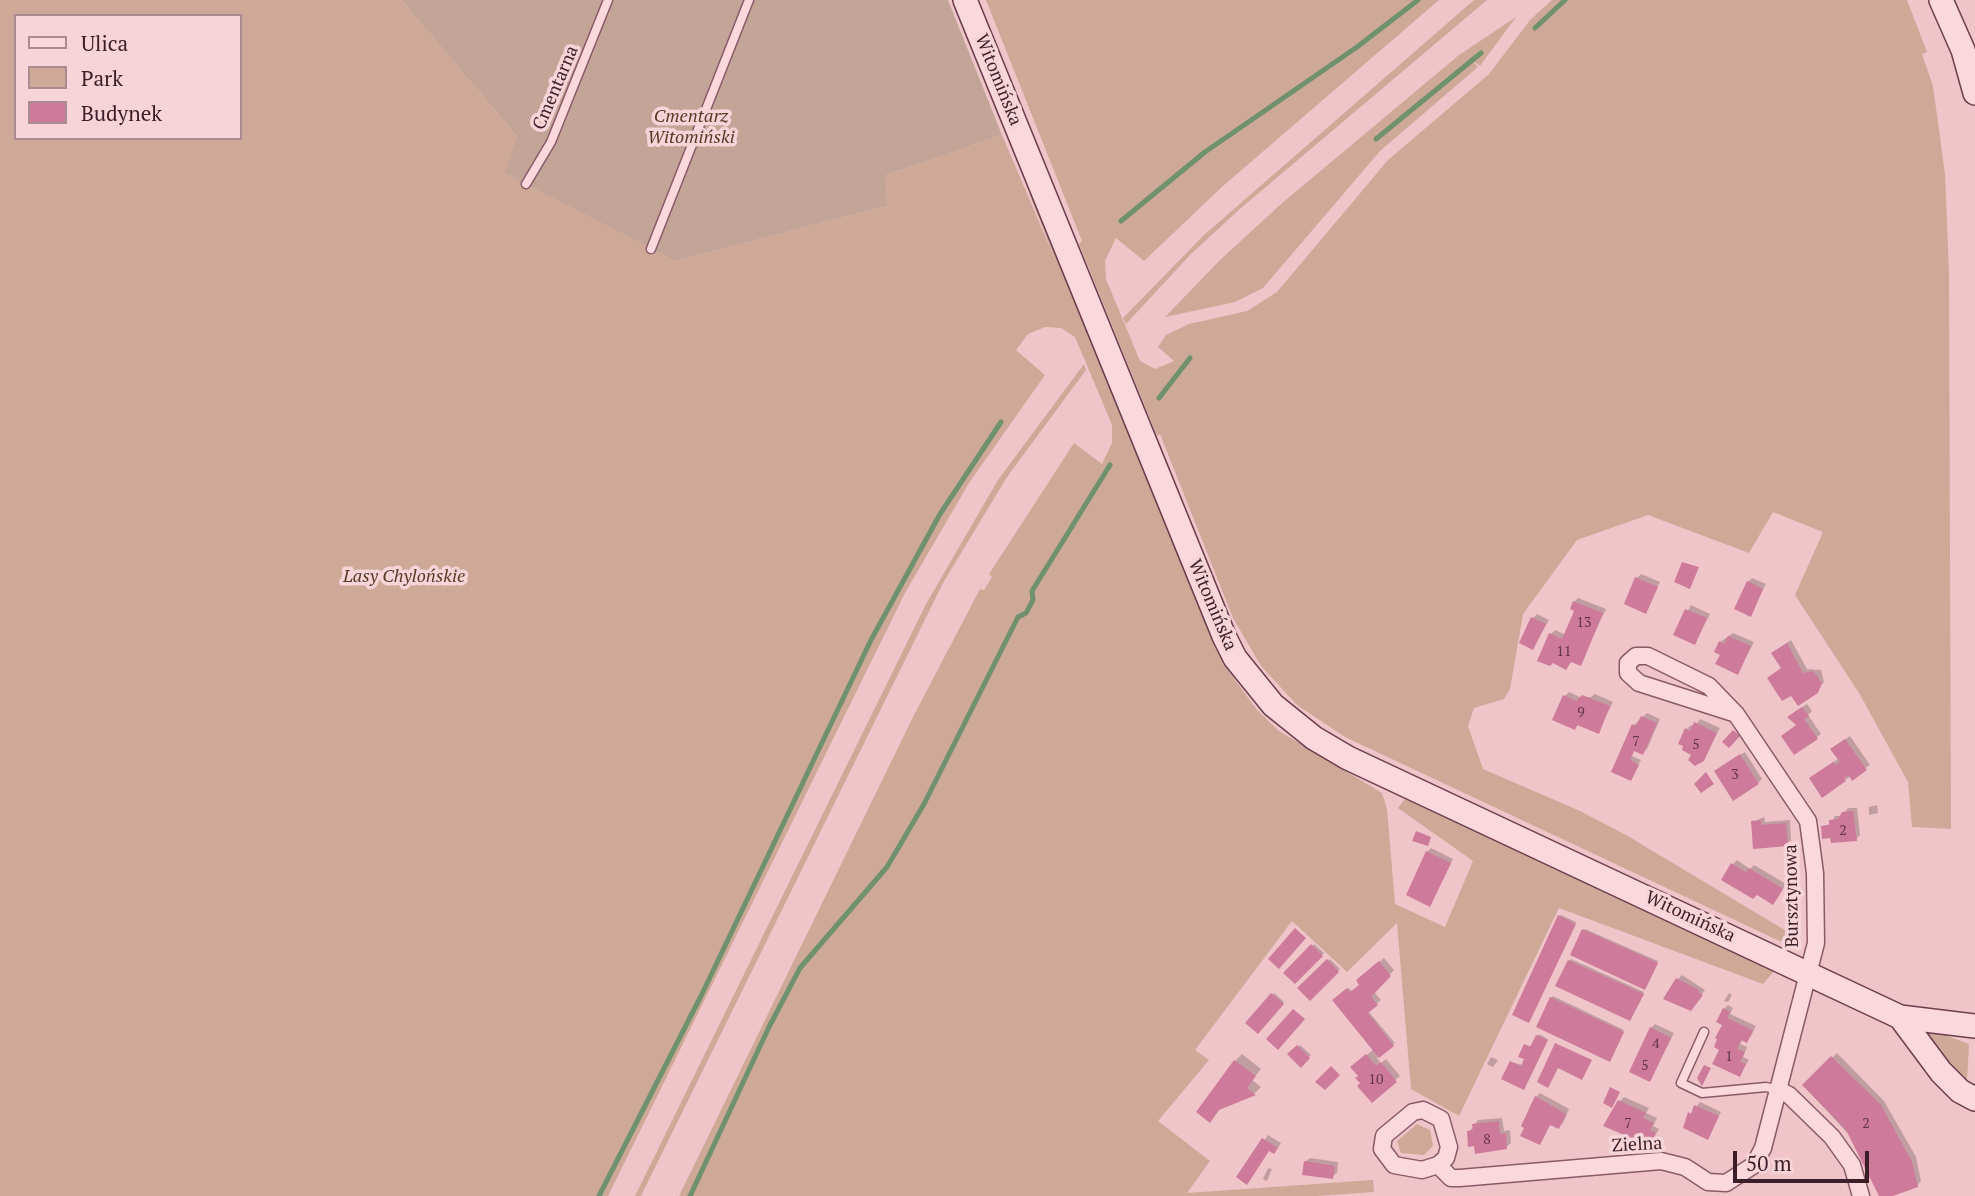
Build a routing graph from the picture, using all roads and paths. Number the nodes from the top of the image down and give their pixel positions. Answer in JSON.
{"nodes":[{"id":1,"x":608,"y":0,"type":"edge"},
{"id":2,"x":749,"y":0,"type":"edge"},
{"id":3,"x":965,"y":0,"type":"edge"},
{"id":4,"x":1941,"y":0,"type":"edge"},
{"id":5,"x":1975,"y":93,"type":"edge"},
{"id":6,"x":526,"y":184,"type":"dead end"},
{"id":7,"x":651,"y":249,"type":"dead end"},
{"id":8,"x":1737,"y":715,"type":"junction"},
{"id":9,"x":1808,"y":972,"type":"junction"},
{"id":10,"x":1900,"y":1017,"type":"junction"},
{"id":11,"x":1975,"y":1026,"type":"edge"},
{"id":12,"x":1704,"y":1032,"type":"dead end"},
{"id":13,"x":1779,"y":1090,"type":"junction"},
{"id":14,"x":1975,"y":1099,"type":"edge"},
{"id":15,"x":1438,"y":1165,"type":"junction"},
{"id":16,"x":1861,"y":1196,"type":"edge"}],
"edges":[{"from":1,"to":6,"type":"lane","name":"Cmentarna"},
{"from":2,"to":7,"type":"lane"},
{"from":3,"to":9,"type":"street","name":"Witomińska"},
{"from":4,"to":5,"type":"street"},
{"from":8,"to":8,"type":"street","name":"Bursztynowa"},
{"from":8,"to":9,"type":"street","name":"Bursztynowa"},
{"from":9,"to":10,"type":"street","name":"Witomińska"},
{"from":9,"to":13,"type":"street","name":"Zielna"},
{"from":10,"to":11,"type":"street","name":"Witomińska"},
{"from":10,"to":14,"type":"street","name":"Witomińska"},
{"from":12,"to":13,"type":"lane"},
{"from":13,"to":15,"type":"street","name":"Zielna"},
{"from":13,"to":16,"type":"street"},
{"from":15,"to":15,"type":"street","name":"Zielna"}]}
